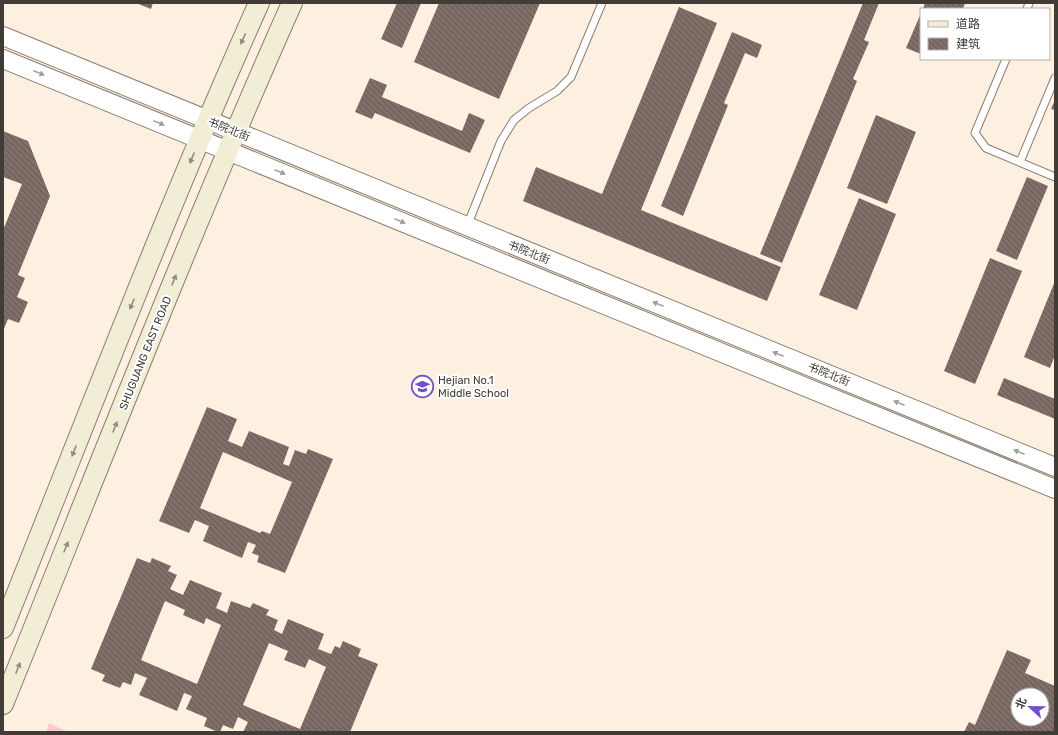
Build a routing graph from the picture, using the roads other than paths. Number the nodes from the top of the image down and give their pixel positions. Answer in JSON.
{"nodes":[{"id":1,"x":259,"y":3,"type":"edge"},
{"id":2,"x":292,"y":3,"type":"edge"},
{"id":3,"x":602,"y":3,"type":"edge"},
{"id":4,"x":3,"y":36,"type":"edge"},
{"id":5,"x":3,"y":59,"type":"edge"},
{"id":6,"x":1006,"y":60,"type":"edge"},
{"id":7,"x":1055,"y":78,"type":"edge"},
{"id":8,"x":208,"y":120,"type":"junction"},
{"id":9,"x":236,"y":132,"type":"junction"},
{"id":10,"x":200,"y":139,"type":"junction"},
{"id":11,"x":228,"y":151,"type":"junction"},
{"id":12,"x":1020,"y":162,"type":"junction"},
{"id":13,"x":1055,"y":177,"type":"edge"},
{"id":14,"x":467,"y":226,"type":"junction"},
{"id":15,"x":1055,"y":467,"type":"edge"},
{"id":16,"x":1055,"y":489,"type":"edge"},
{"id":17,"x":3,"y":628,"type":"edge"},
{"id":18,"x":3,"y":704,"type":"edge"}],
"edges":[{"from":1,"to":8,"type":"main road","one_way":true},
{"from":2,"to":9,"type":"main road","name":"SHUGUANG EAST ROAD"},
{"from":3,"to":14,"type":"lane"},
{"from":4,"to":8,"type":"street","name":"书院北街"},
{"from":5,"to":10,"type":"street","name":"书院北街","one_way":true},
{"from":6,"to":12,"type":"lane"},
{"from":7,"to":12,"type":"lane"},
{"from":8,"to":9,"type":"street","name":"书院北街"},
{"from":8,"to":10,"type":"main road"},
{"from":9,"to":11,"type":"main road","name":"SHUGUANG EAST ROAD"},
{"from":9,"to":14,"type":"street","name":"书院北街"},
{"from":10,"to":11,"type":"street","name":"书院北街"},
{"from":10,"to":17,"type":"main road","one_way":true},
{"from":11,"to":16,"type":"street","name":"书院北街","one_way":true},
{"from":18,"to":11,"type":"main road","name":"SHUGUANG EAST ROAD","one_way":true},
{"from":12,"to":13,"type":"lane"},
{"from":15,"to":14,"type":"street","name":"书院北街","one_way":true}]}
